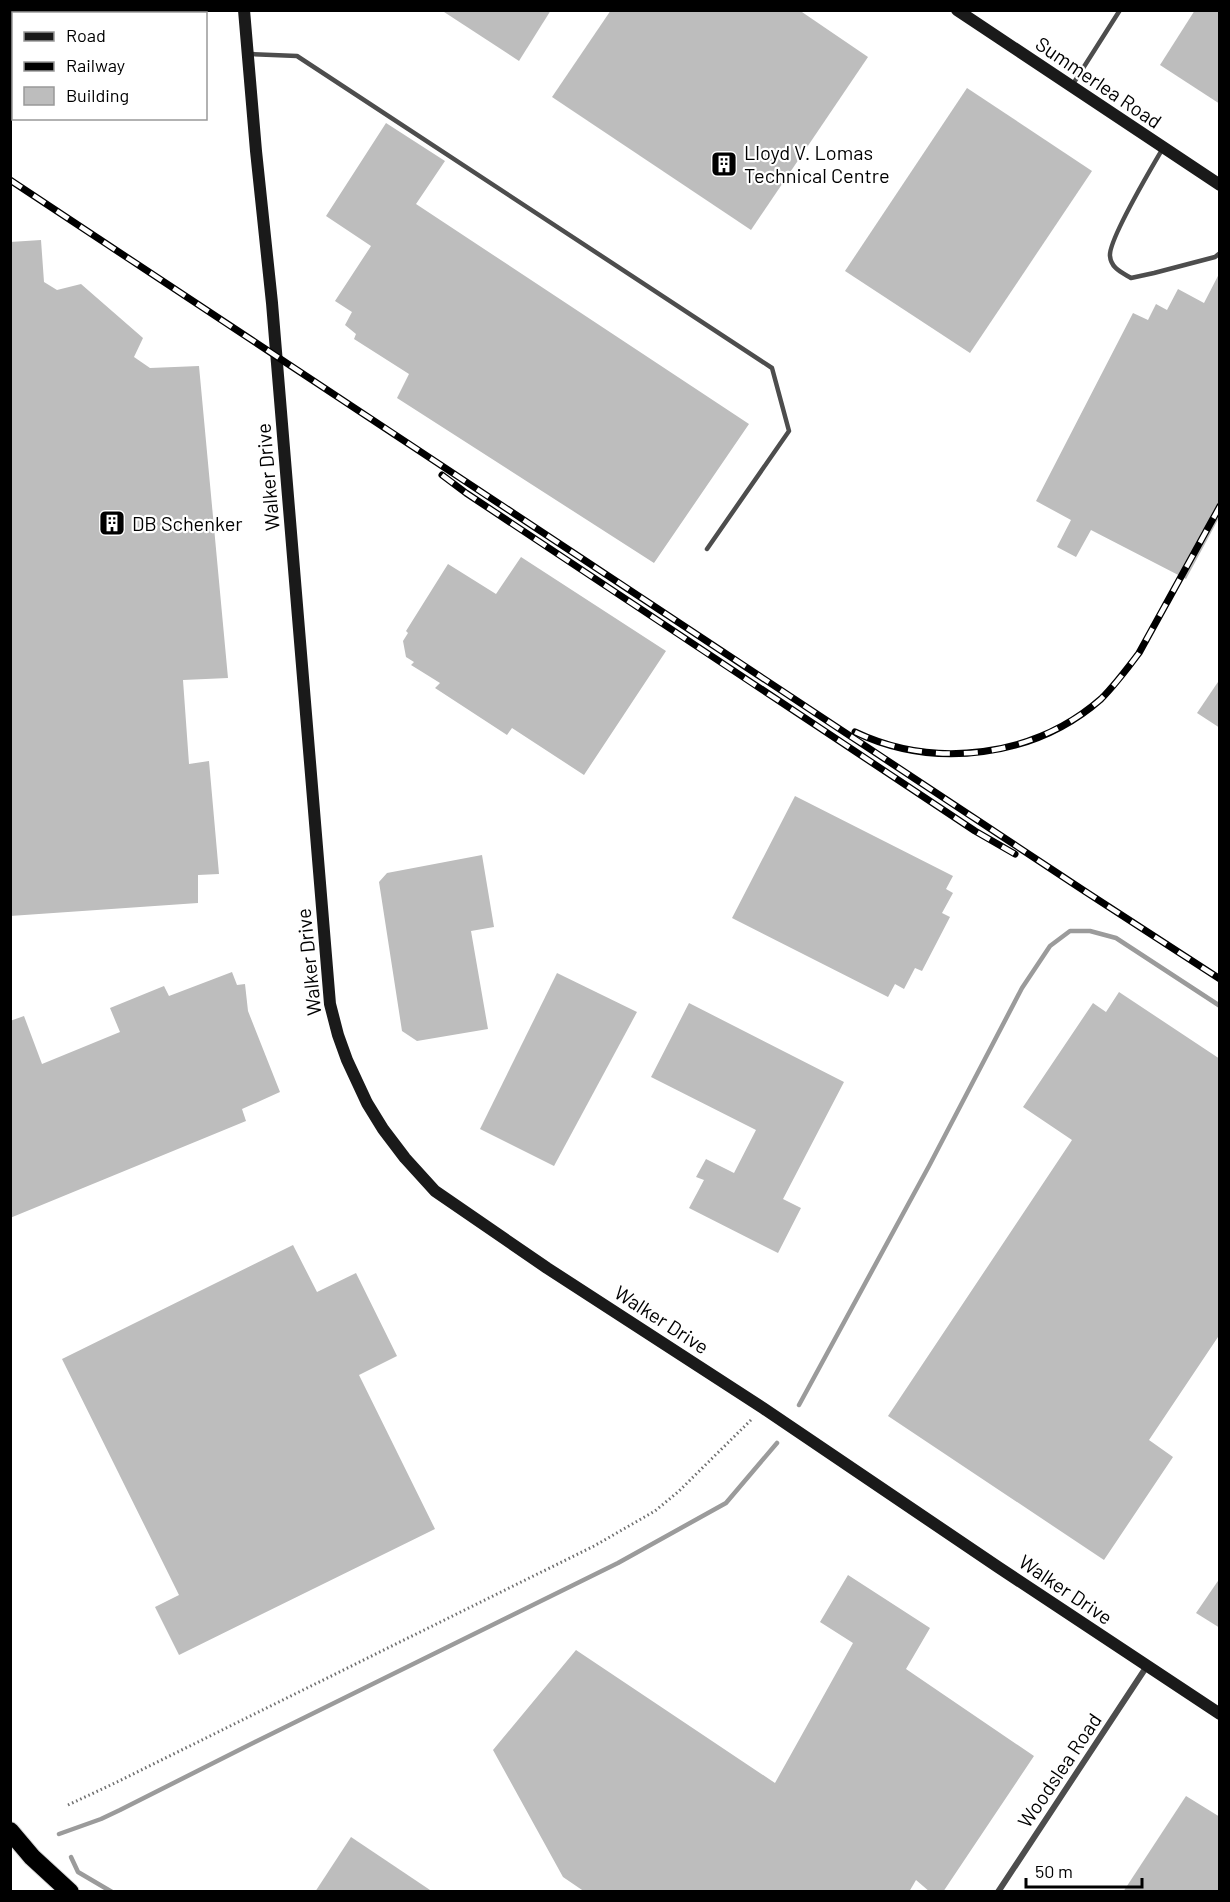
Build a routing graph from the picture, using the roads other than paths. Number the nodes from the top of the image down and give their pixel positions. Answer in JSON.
{"nodes":[{"id":1,"x":244,"y":10,"type":"edge"},
{"id":2,"x":957,"y":10,"type":"edge"},
{"id":3,"x":1120,"y":10,"type":"edge"},
{"id":4,"x":248,"y":54,"type":"junction"},
{"id":5,"x":1072,"y":87,"type":"junction"},
{"id":6,"x":1163,"y":148,"type":"junction"},
{"id":7,"x":1220,"y":185,"type":"edge"},
{"id":8,"x":1220,"y":253,"type":"edge"},
{"id":9,"x":707,"y":549,"type":"dead end"},
{"id":10,"x":1147,"y":1666,"type":"junction"},
{"id":11,"x":1220,"y":1714,"type":"edge"},
{"id":12,"x":10,"y":1831,"type":"edge"},
{"id":13,"x":70,"y":1892,"type":"edge"},
{"id":14,"x":998,"y":1892,"type":"edge"}],
"edges":[{"from":1,"to":4,"type":"street","name":"Walker Drive"},
{"from":2,"to":5,"type":"street","name":"Summerlea Road"},
{"from":3,"to":5,"type":"lane"},
{"from":4,"to":9,"type":"lane"},
{"from":4,"to":10,"type":"street","name":"Walker Drive"},
{"from":5,"to":6,"type":"street","name":"Summerlea Road"},
{"from":6,"to":7,"type":"street","name":"Summerlea Road"},
{"from":6,"to":8,"type":"lane"},
{"from":10,"to":11,"type":"street","name":"Walker Drive"},
{"from":10,"to":14,"type":"street","name":"Woodslea Road"},
{"from":12,"to":13,"type":"highway"}]}
